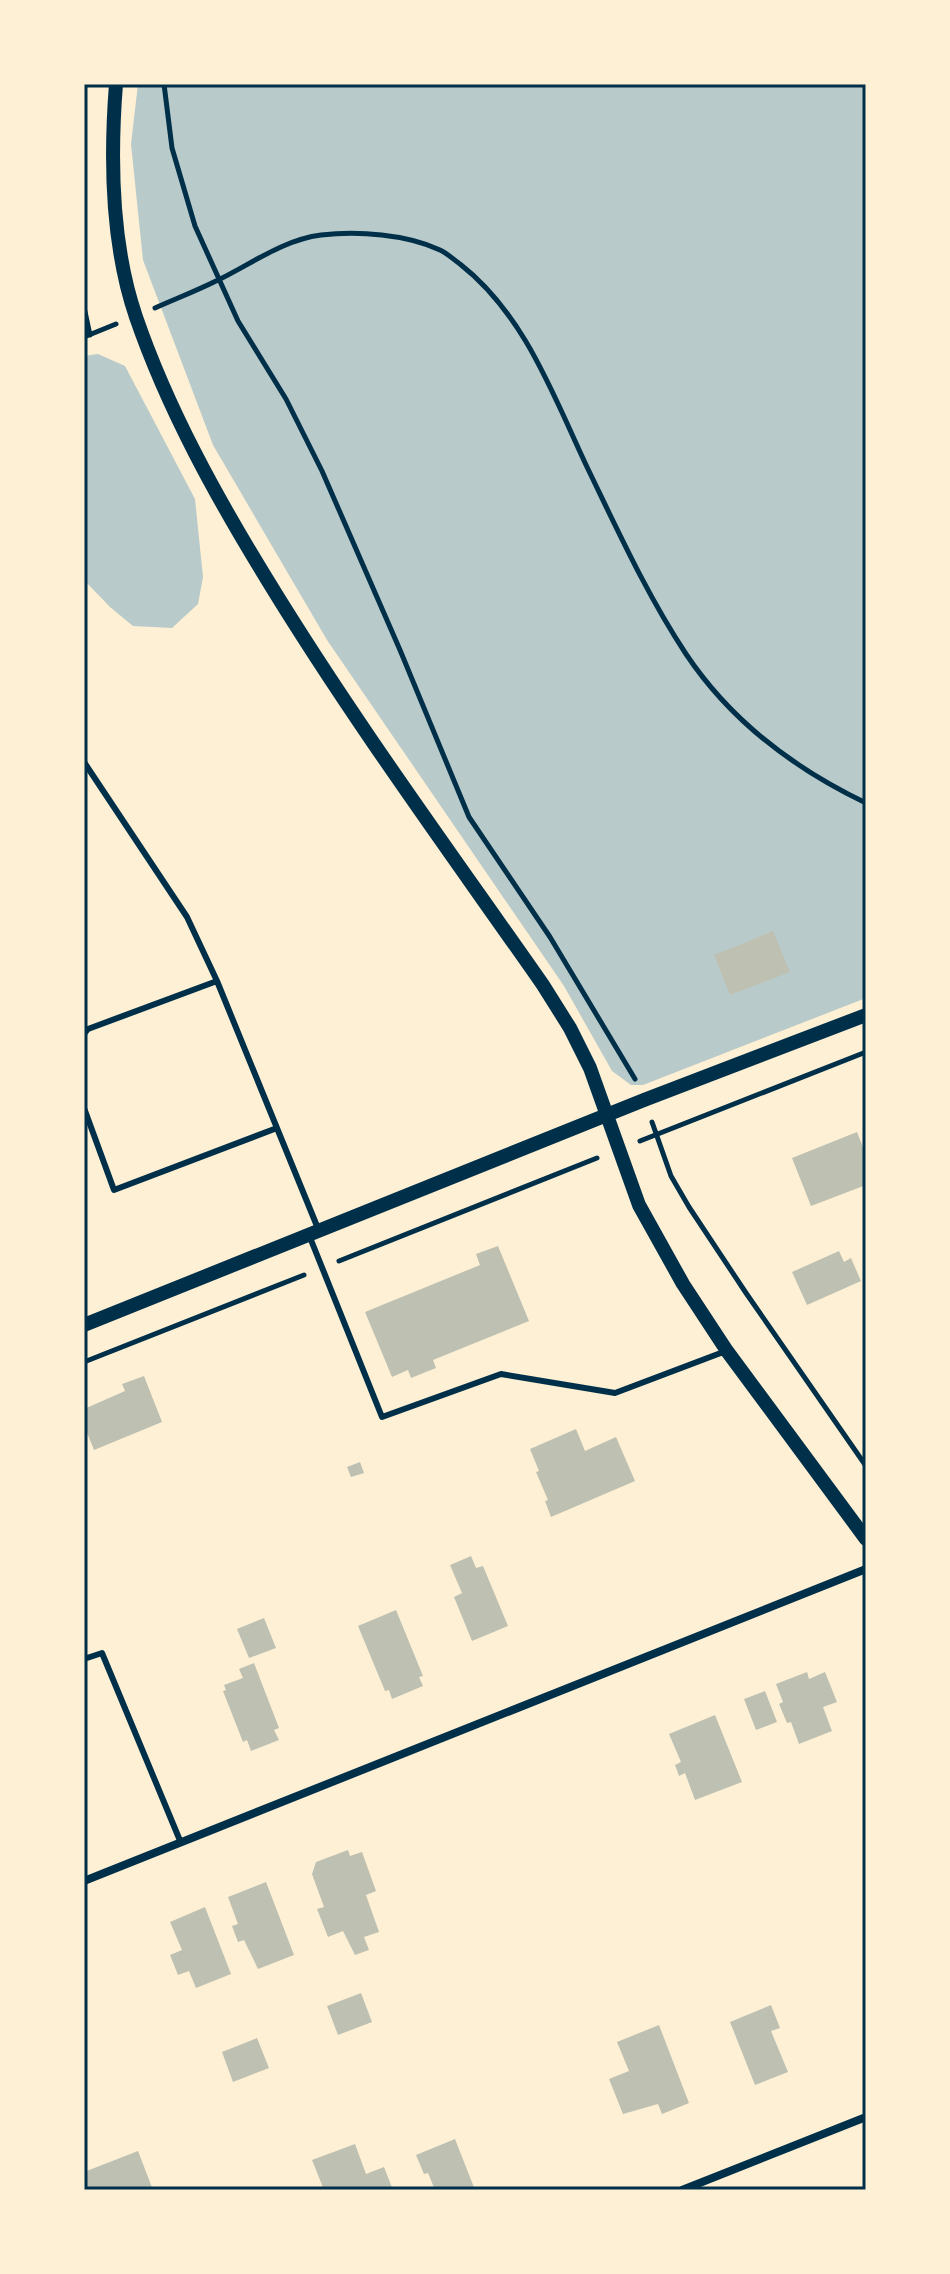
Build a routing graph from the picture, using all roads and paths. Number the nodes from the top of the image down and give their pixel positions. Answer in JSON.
{"nodes":[{"id":1,"x":116,"y":84,"type":"edge"},
{"id":2,"x":164,"y":84,"type":"edge"},
{"id":3,"x":218,"y":281,"type":"junction"},
{"id":4,"x":84,"y":307,"type":"edge"},
{"id":5,"x":90,"y":335,"type":"dead end"},
{"id":6,"x":84,"y":762,"type":"edge"},
{"id":7,"x":866,"y":803,"type":"edge"},
{"id":8,"x":217,"y":981,"type":"junction"},
{"id":9,"x":866,"y":1015,"type":"edge"},
{"id":10,"x":84,"y":1034,"type":"edge"},
{"id":11,"x":866,"y":1052,"type":"edge"},
{"id":12,"x":634,"y":1076,"type":"dead end"},
{"id":13,"x":84,"y":1108,"type":"edge"},
{"id":14,"x":606,"y":1115,"type":"junction"},
{"id":15,"x":277,"y":1128,"type":"junction"},
{"id":16,"x":657,"y":1134,"type":"junction"},
{"id":17,"x":619,"y":1149,"type":"junction"},
{"id":18,"x":314,"y":1233,"type":"junction"},
{"id":19,"x":322,"y":1267,"type":"junction"},
{"id":20,"x":84,"y":1325,"type":"edge"},
{"id":21,"x":727,"y":1351,"type":"junction"},
{"id":22,"x":84,"y":1362,"type":"edge"},
{"id":23,"x":866,"y":1466,"type":"edge"},
{"id":24,"x":866,"y":1539,"type":"edge"},
{"id":25,"x":866,"y":1569,"type":"edge"},
{"id":26,"x":84,"y":1659,"type":"edge"},
{"id":27,"x":181,"y":1843,"type":"junction"},
{"id":28,"x":84,"y":1881,"type":"edge"},
{"id":29,"x":866,"y":2117,"type":"edge"},
{"id":30,"x":682,"y":2190,"type":"edge"}],
"edges":[{"from":1,"to":14,"type":"street"},
{"from":2,"to":3,"type":"path"},
{"from":3,"to":7,"type":"path"},
{"from":3,"to":12,"type":"path"},
{"from":4,"to":5,"type":"path"},
{"from":6,"to":8,"type":"lane"},
{"from":8,"to":10,"type":"lane"},
{"from":8,"to":15,"type":"lane"},
{"from":9,"to":14,"type":"street"},
{"from":11,"to":16,"type":"path"},
{"from":13,"to":15,"type":"lane"},
{"from":14,"to":17,"type":"street"},
{"from":14,"to":18,"type":"street"},
{"from":15,"to":18,"type":"lane"},
{"from":16,"to":17,"type":"path"},
{"from":16,"to":23,"type":"path"},
{"from":17,"to":19,"type":"path"},
{"from":17,"to":21,"type":"street"},
{"from":18,"to":19,"type":"lane"},
{"from":18,"to":20,"type":"street"},
{"from":19,"to":21,"type":"lane"},
{"from":19,"to":22,"type":"path"},
{"from":21,"to":24,"type":"street"},
{"from":25,"to":27,"type":"street"},
{"from":26,"to":27,"type":"lane"},
{"from":27,"to":28,"type":"street"},
{"from":29,"to":30,"type":"street"}]}
